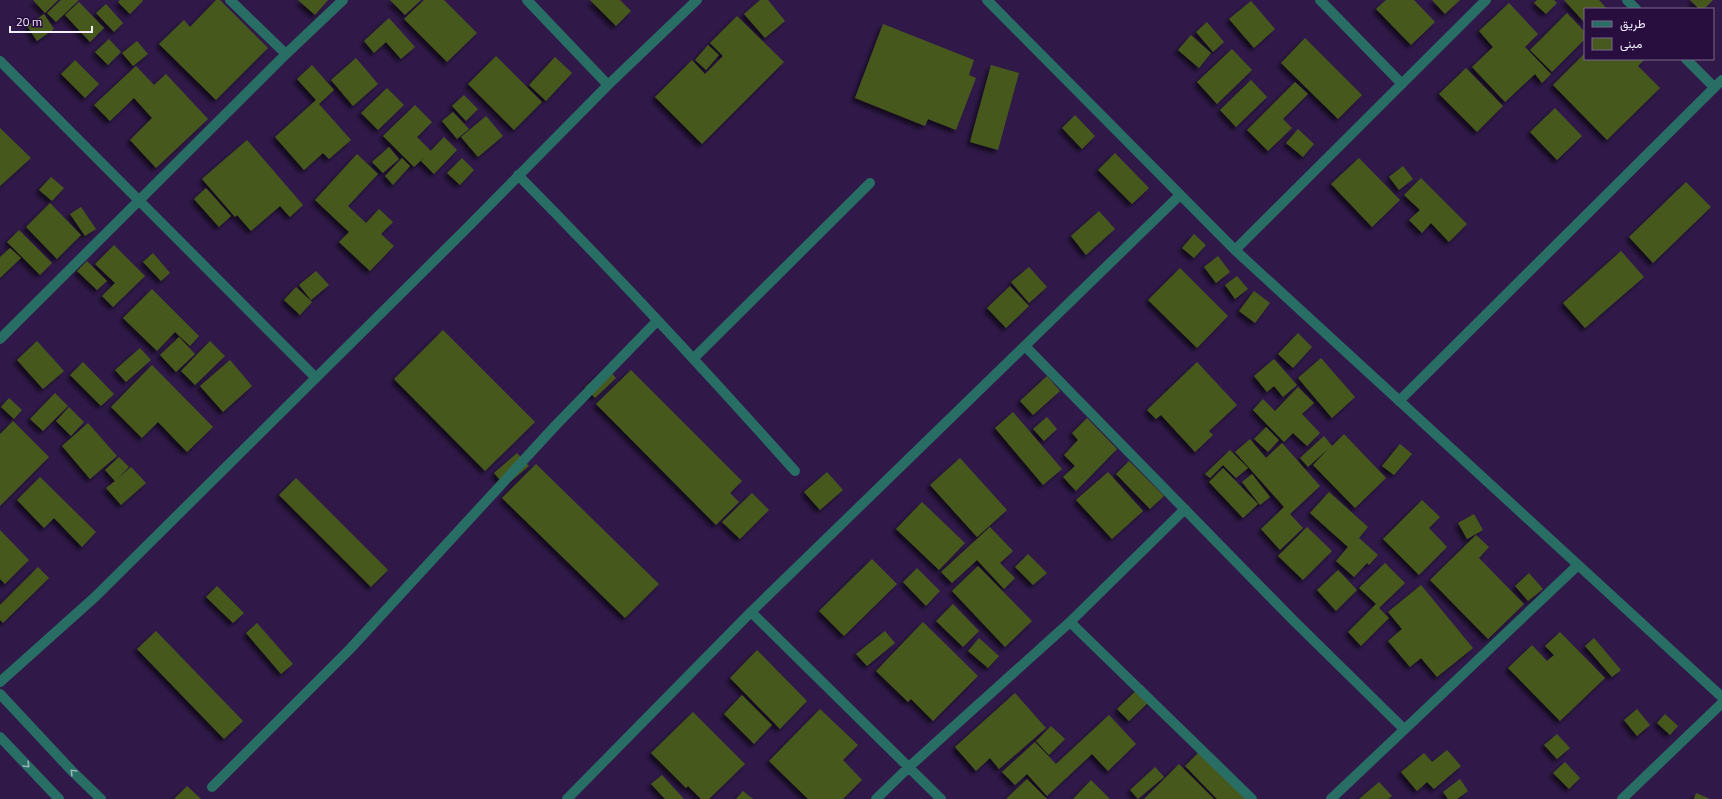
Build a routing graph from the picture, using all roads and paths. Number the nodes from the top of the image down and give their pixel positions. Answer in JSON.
{"nodes":[{"id":1,"x":230,"y":0,"type":"edge"},
{"id":2,"x":343,"y":0,"type":"edge"},
{"id":3,"x":528,"y":0,"type":"edge"},
{"id":4,"x":697,"y":0,"type":"edge"},
{"id":5,"x":987,"y":0,"type":"edge"},
{"id":6,"x":1320,"y":0,"type":"edge"},
{"id":7,"x":1486,"y":0,"type":"edge"},
{"id":8,"x":1627,"y":0,"type":"edge"},
{"id":9,"x":1635,"y":8,"type":"edge"},
{"id":10,"x":286,"y":54,"type":"junction"},
{"id":11,"x":1687,"y":60,"type":"edge"},
{"id":12,"x":0,"y":61,"type":"edge"},
{"id":13,"x":1722,"y":80,"type":"edge"},
{"id":14,"x":1402,"y":84,"type":"junction"},
{"id":15,"x":608,"y":85,"type":"junction"},
{"id":16,"x":1714,"y":87,"type":"junction"},
{"id":17,"x":518,"y":175,"type":"junction"},
{"id":18,"x":870,"y":183,"type":"dead end"},
{"id":19,"x":1180,"y":195,"type":"junction"},
{"id":20,"x":140,"y":202,"type":"junction"},
{"id":21,"x":1235,"y":250,"type":"junction"},
{"id":22,"x":657,"y":321,"type":"junction"},
{"id":23,"x":0,"y":339,"type":"edge"},
{"id":24,"x":1025,"y":346,"type":"junction"},
{"id":25,"x":694,"y":358,"type":"junction"},
{"id":26,"x":315,"y":377,"type":"junction"},
{"id":27,"x":1399,"y":401,"type":"junction"},
{"id":28,"x":795,"y":471,"type":"dead end"},
{"id":29,"x":1185,"y":510,"type":"junction"},
{"id":30,"x":1578,"y":565,"type":"junction"},
{"id":31,"x":751,"y":612,"type":"junction"},
{"id":32,"x":1070,"y":622,"type":"junction"},
{"id":33,"x":0,"y":682,"type":"edge"},
{"id":34,"x":0,"y":694,"type":"edge"},
{"id":35,"x":1722,"y":696,"type":"edge"},
{"id":36,"x":1722,"y":703,"type":"edge"},
{"id":37,"x":1404,"y":729,"type":"junction"},
{"id":38,"x":0,"y":737,"type":"edge"},
{"id":39,"x":909,"y":767,"type":"junction"},
{"id":40,"x":212,"y":787,"type":"dead end"},
{"id":41,"x":60,"y":799,"type":"edge"},
{"id":42,"x":101,"y":799,"type":"edge"},
{"id":43,"x":566,"y":799,"type":"edge"},
{"id":44,"x":876,"y":799,"type":"edge"},
{"id":45,"x":941,"y":799,"type":"edge"},
{"id":46,"x":1252,"y":799,"type":"edge"},
{"id":47,"x":1331,"y":799,"type":"edge"},
{"id":48,"x":1622,"y":799,"type":"edge"}],
"edges":[{"from":1,"to":10,"type":"street"},
{"from":2,"to":10,"type":"street"},
{"from":3,"to":15,"type":"street"},
{"from":4,"to":15,"type":"street"},
{"from":5,"to":19,"type":"street"},
{"from":6,"to":14,"type":"street"},
{"from":7,"to":14,"type":"street"},
{"from":8,"to":9,"type":"street"},
{"from":10,"to":20,"type":"street"},
{"from":11,"to":16,"type":"street"},
{"from":12,"to":20,"type":"street"},
{"from":13,"to":16,"type":"street"},
{"from":14,"to":21,"type":"street"},
{"from":15,"to":17,"type":"street"},
{"from":16,"to":27,"type":"street"},
{"from":17,"to":22,"type":"street"},
{"from":17,"to":26,"type":"street"},
{"from":18,"to":25,"type":"street"},
{"from":19,"to":21,"type":"street"},
{"from":19,"to":24,"type":"street"},
{"from":20,"to":23,"type":"street"},
{"from":20,"to":26,"type":"street"},
{"from":21,"to":27,"type":"street"},
{"from":22,"to":25,"type":"street"},
{"from":22,"to":40,"type":"street"},
{"from":24,"to":29,"type":"street"},
{"from":24,"to":31,"type":"street"},
{"from":25,"to":28,"type":"street"},
{"from":26,"to":33,"type":"street"},
{"from":27,"to":30,"type":"street"},
{"from":29,"to":32,"type":"street"},
{"from":29,"to":37,"type":"street"},
{"from":30,"to":35,"type":"street"},
{"from":30,"to":37,"type":"street"},
{"from":31,"to":39,"type":"street"},
{"from":31,"to":43,"type":"street"},
{"from":32,"to":39,"type":"street"},
{"from":32,"to":46,"type":"street"},
{"from":42,"to":34,"type":"street","one_way":true},
{"from":36,"to":48,"type":"street"},
{"from":37,"to":47,"type":"street"},
{"from":38,"to":41,"type":"street","one_way":true},
{"from":39,"to":44,"type":"street"},
{"from":39,"to":45,"type":"street"}]}
